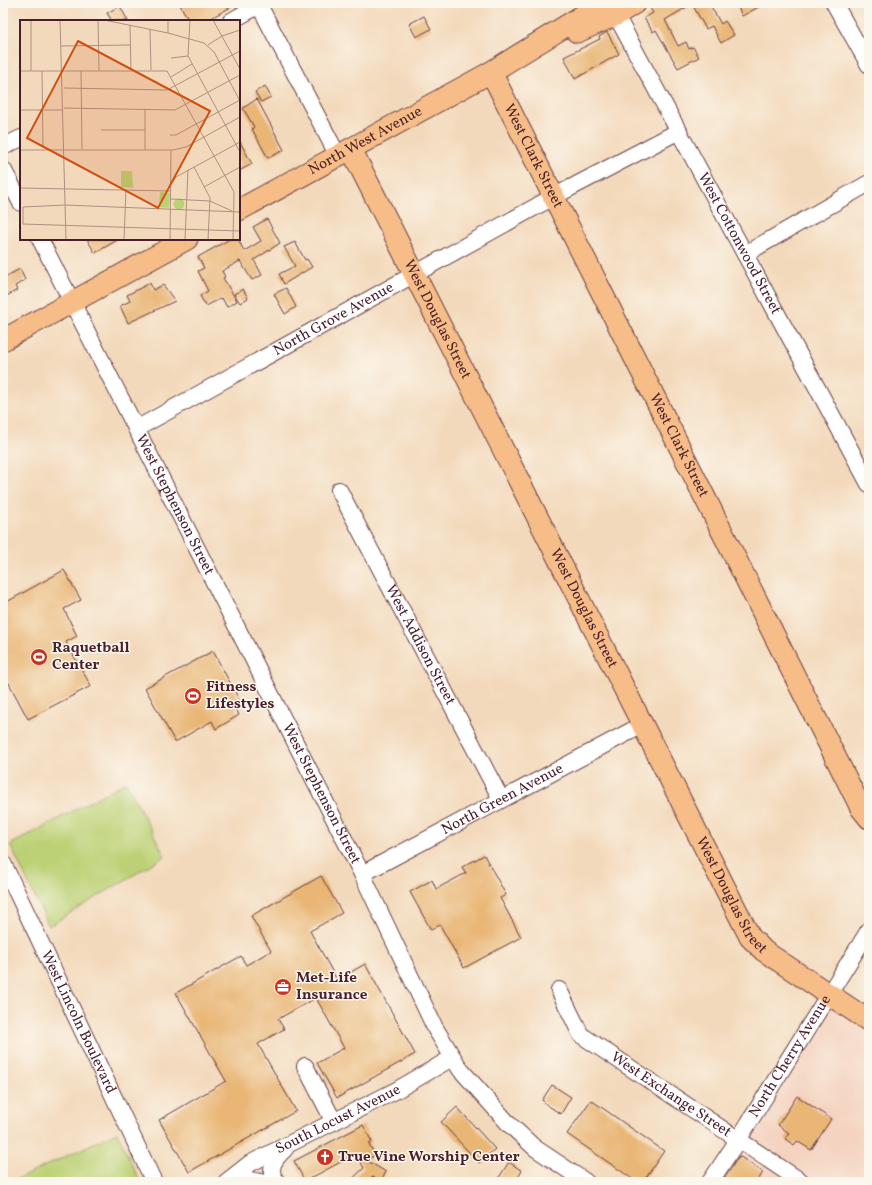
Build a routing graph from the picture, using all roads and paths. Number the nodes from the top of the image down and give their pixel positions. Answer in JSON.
{"nodes":[{"id":1,"x":635,"y":3,"type":"edge"},
{"id":2,"x":834,"y":3,"type":"edge"},
{"id":3,"x":260,"y":4,"type":"edge"},
{"id":4,"x":609,"y":7,"type":"edge"},
{"id":5,"x":233,"y":20,"type":"edge"},
{"id":6,"x":869,"y":66,"type":"edge"},
{"id":7,"x":491,"y":72,"type":"junction"},
{"id":8,"x":679,"y":131,"type":"junction"},
{"id":9,"x":20,"y":138,"type":"edge"},
{"id":10,"x":3,"y":147,"type":"edge"},
{"id":11,"x":345,"y":152,"type":"junction"},
{"id":12,"x":3,"y":169,"type":"edge"},
{"id":13,"x":869,"y":183,"type":"edge"},
{"id":14,"x":554,"y":196,"type":"junction"},
{"id":15,"x":20,"y":201,"type":"edge"},
{"id":16,"x":240,"y":209,"type":"edge"},
{"id":17,"x":41,"y":240,"type":"edge"},
{"id":18,"x":185,"y":240,"type":"edge"},
{"id":19,"x":745,"y":254,"type":"junction"},
{"id":20,"x":415,"y":275,"type":"junction"},
{"id":21,"x":73,"y":302,"type":"junction"},
{"id":22,"x":3,"y":340,"type":"edge"},
{"id":23,"x":136,"y":429,"type":"junction"},
{"id":24,"x":867,"y":477,"type":"edge"},
{"id":25,"x":339,"y":490,"type":"dead end"},
{"id":26,"x":642,"y":725,"type":"junction"},
{"id":27,"x":501,"y":799,"type":"junction"},
{"id":28,"x":869,"y":818,"type":"edge"},
{"id":29,"x":3,"y":863,"type":"edge"},
{"id":30,"x":362,"y":874,"type":"junction"},
{"id":31,"x":9,"y":889,"type":"edge"},
{"id":32,"x":869,"y":930,"type":"edge"},
{"id":33,"x":559,"y":990,"type":"dead end"},
{"id":34,"x":829,"y":995,"type":"junction"},
{"id":35,"x":869,"y":1021,"type":"edge"},
{"id":36,"x":452,"y":1058,"type":"junction"},
{"id":37,"x":305,"y":1066,"type":"dead end"},
{"id":38,"x":334,"y":1122,"type":"junction"},
{"id":39,"x":738,"y":1140,"type":"junction"},
{"id":40,"x":290,"y":1144,"type":"junction"},
{"id":41,"x":152,"y":1177,"type":"edge"},
{"id":42,"x":164,"y":1182,"type":"edge"},
{"id":43,"x":226,"y":1182,"type":"edge"},
{"id":44,"x":231,"y":1182,"type":"edge"},
{"id":45,"x":261,"y":1182,"type":"edge"},
{"id":46,"x":277,"y":1182,"type":"edge"},
{"id":47,"x":586,"y":1182,"type":"edge"},
{"id":48,"x":710,"y":1182,"type":"edge"},
{"id":49,"x":802,"y":1182,"type":"edge"}],
"edges":[{"from":1,"to":4,"type":"main road","name":"North West Avenue"},
{"from":2,"to":6,"type":"street"},
{"from":3,"to":5,"type":"street"},
{"from":3,"to":11,"type":"street","name":"West Douglas Street"},
{"from":4,"to":7,"type":"main road","name":"North West Avenue"},
{"from":4,"to":8,"type":"street","name":"West Cottonwood Street"},
{"from":7,"to":11,"type":"main road","name":"North West Avenue"},
{"from":7,"to":14,"type":"main road","name":"West Clark Street"},
{"from":8,"to":14,"type":"street","name":"North Grove Avenue"},
{"from":8,"to":19,"type":"street","name":"West Cottonwood Street"},
{"from":9,"to":10,"type":"street"},
{"from":11,"to":16,"type":"main road","name":"North West Avenue"},
{"from":11,"to":20,"type":"main road","name":"West Douglas Street"},
{"from":12,"to":15,"type":"street"},
{"from":13,"to":19,"type":"street"},
{"from":14,"to":20,"type":"street","name":"North Grove Avenue"},
{"from":14,"to":28,"type":"main road","name":"West Clark Street"},
{"from":17,"to":21,"type":"street","name":"West Stephenson Street"},
{"from":18,"to":21,"type":"main road"},
{"from":19,"to":24,"type":"street","name":"West Cottonwood Street"},
{"from":20,"to":23,"type":"street","name":"North Grove Avenue"},
{"from":20,"to":26,"type":"main road","name":"West Douglas Street"},
{"from":21,"to":22,"type":"main road"},
{"from":21,"to":23,"type":"street","name":"West Stephenson Street"},
{"from":23,"to":30,"type":"street","name":"West Stephenson Street"},
{"from":25,"to":27,"type":"street","name":"West Addison Street"},
{"from":26,"to":27,"type":"street","name":"North Green Avenue"},
{"from":26,"to":34,"type":"main road","name":"West Douglas Street"},
{"from":27,"to":30,"type":"street","name":"North Green Avenue"},
{"from":29,"to":31,"type":"street","name":"West Lincoln Boulevard"},
{"from":30,"to":36,"type":"street","name":"West Stephenson Street"},
{"from":31,"to":41,"type":"street","name":"West Lincoln Boulevard"},
{"from":32,"to":34,"type":"street","name":"North Cherry Avenue"},
{"from":33,"to":39,"type":"street","name":"West Exchange Street"},
{"from":34,"to":35,"type":"main road","name":"West Douglas Street"},
{"from":34,"to":39,"type":"street","name":"North Cherry Avenue"},
{"from":36,"to":38,"type":"street","name":"South Locust Avenue"},
{"from":36,"to":47,"type":"street","name":"West Stephenson Street"},
{"from":37,"to":38,"type":"street"},
{"from":38,"to":40,"type":"street","name":"South Locust Avenue"},
{"from":39,"to":48,"type":"street","name":"North Cherry Avenue"},
{"from":39,"to":49,"type":"street","name":"West Exchange Street"},
{"from":40,"to":43,"type":"street","name":"South Locust Avenue"},
{"from":40,"to":46,"type":"street"},
{"from":41,"to":42,"type":"street"},
{"from":44,"to":45,"type":"street"}]}
